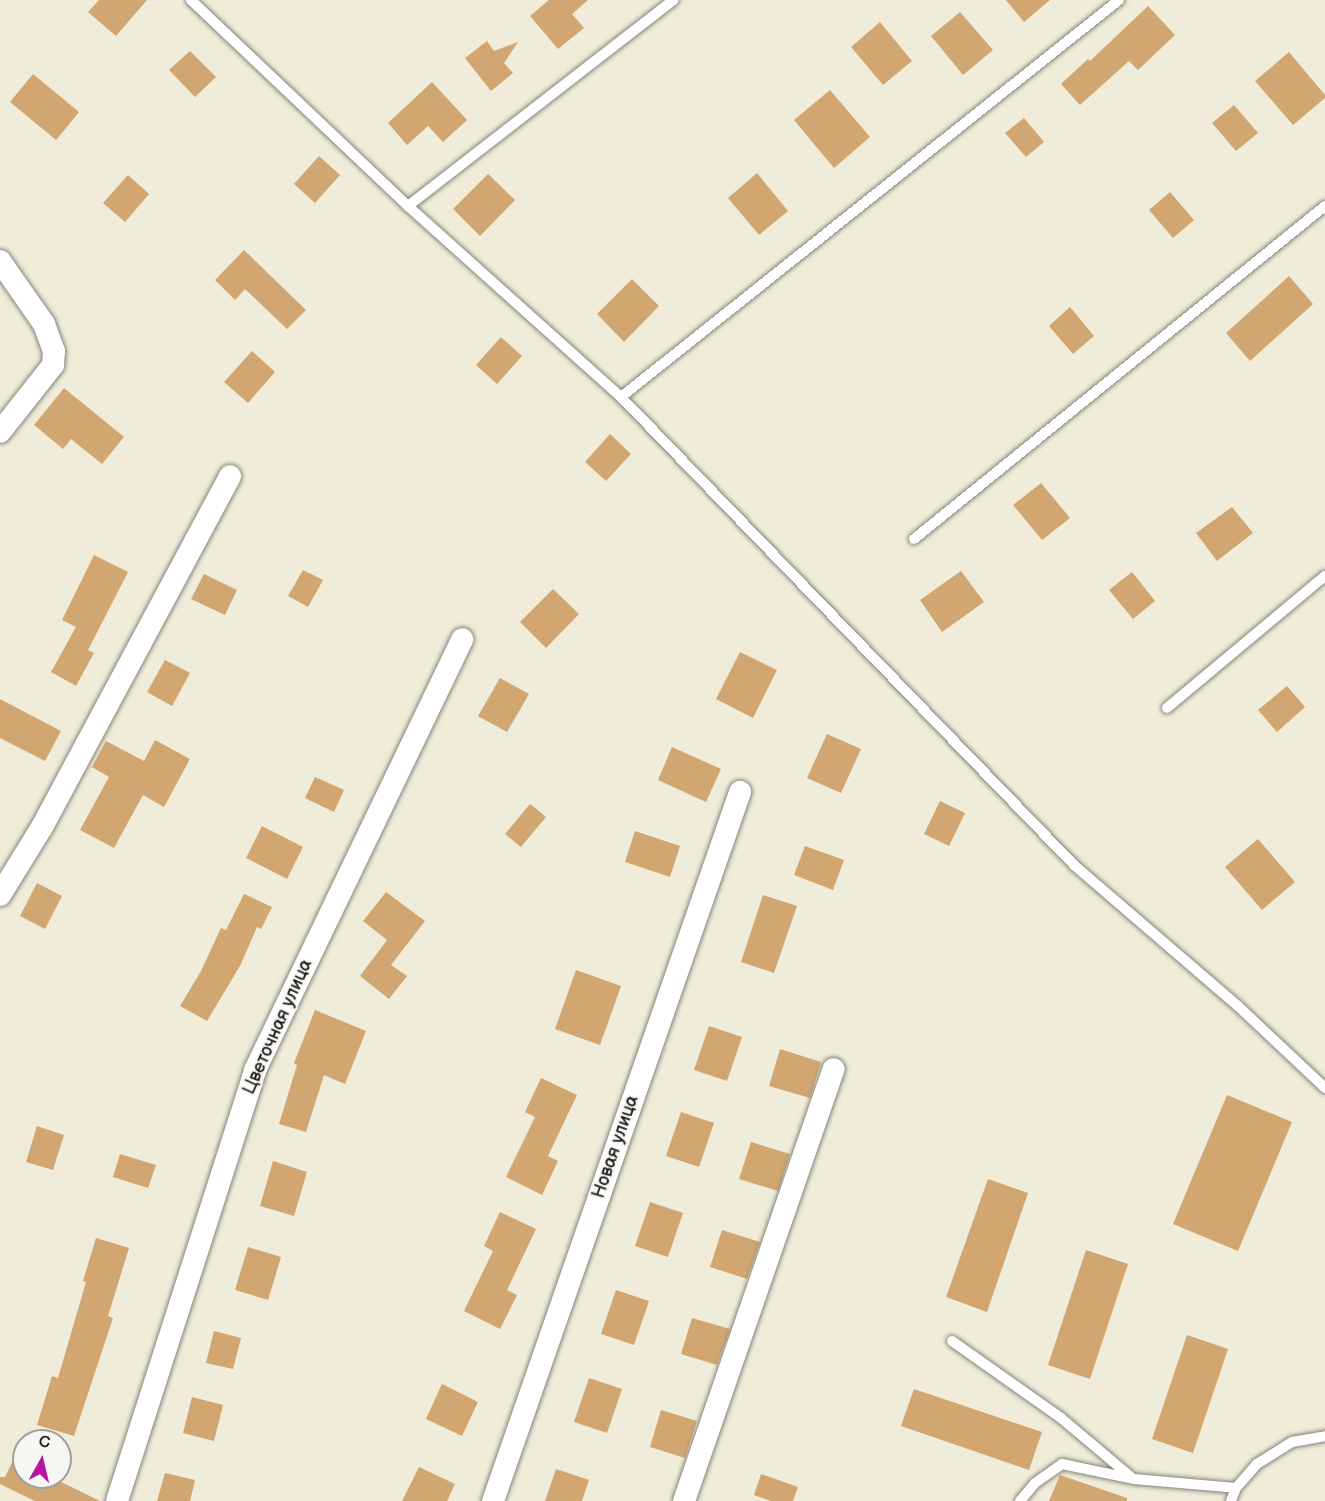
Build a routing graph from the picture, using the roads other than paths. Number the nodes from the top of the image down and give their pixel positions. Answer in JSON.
{"nodes":[{"id":1,"x":674,"y":0,"type":"edge"},
{"id":2,"x":1119,"y":0,"type":"edge"},
{"id":3,"x":197,"y":1,"type":"edge"},
{"id":4,"x":408,"y":206,"type":"junction"},
{"id":5,"x":1325,"y":206,"type":"edge"},
{"id":6,"x":0,"y":261,"type":"edge"},
{"id":7,"x":621,"y":397,"type":"junction"},
{"id":8,"x":0,"y":432,"type":"edge"},
{"id":9,"x":230,"y":476,"type":"dead end"},
{"id":10,"x":914,"y":539,"type":"dead end"},
{"id":11,"x":1325,"y":576,"type":"edge"},
{"id":12,"x":462,"y":639,"type":"dead end"},
{"id":13,"x":1167,"y":708,"type":"dead end"},
{"id":14,"x":740,"y":792,"type":"dead end"},
{"id":15,"x":0,"y":895,"type":"edge"},
{"id":16,"x":834,"y":1069,"type":"dead end"},
{"id":17,"x":1325,"y":1088,"type":"edge"},
{"id":18,"x":952,"y":1341,"type":"dead end"},
{"id":19,"x":1325,"y":1436,"type":"edge"},
{"id":20,"x":1134,"y":1479,"type":"junction"},
{"id":21,"x":1236,"y":1488,"type":"junction"},
{"id":22,"x":117,"y":1501,"type":"edge"},
{"id":23,"x":493,"y":1501,"type":"edge"},
{"id":24,"x":684,"y":1501,"type":"edge"},
{"id":25,"x":1020,"y":1501,"type":"edge"},
{"id":26,"x":1231,"y":1501,"type":"edge"}],
"edges":[{"from":1,"to":4,"type":"lane"},
{"from":2,"to":7,"type":"lane"},
{"from":3,"to":4,"type":"lane"},
{"from":4,"to":7,"type":"lane"},
{"from":5,"to":10,"type":"lane"},
{"from":6,"to":8,"type":"street"},
{"from":7,"to":17,"type":"lane"},
{"from":9,"to":15,"type":"street"},
{"from":11,"to":13,"type":"lane"},
{"from":12,"to":22,"type":"street","name":"Цветочная улица"},
{"from":14,"to":23,"type":"street","name":"Новая улица"},
{"from":16,"to":24,"type":"street"},
{"from":18,"to":20,"type":"lane"},
{"from":19,"to":21,"type":"lane"},
{"from":20,"to":21,"type":"lane"},
{"from":20,"to":25,"type":"lane"},
{"from":21,"to":26,"type":"lane"}]}
